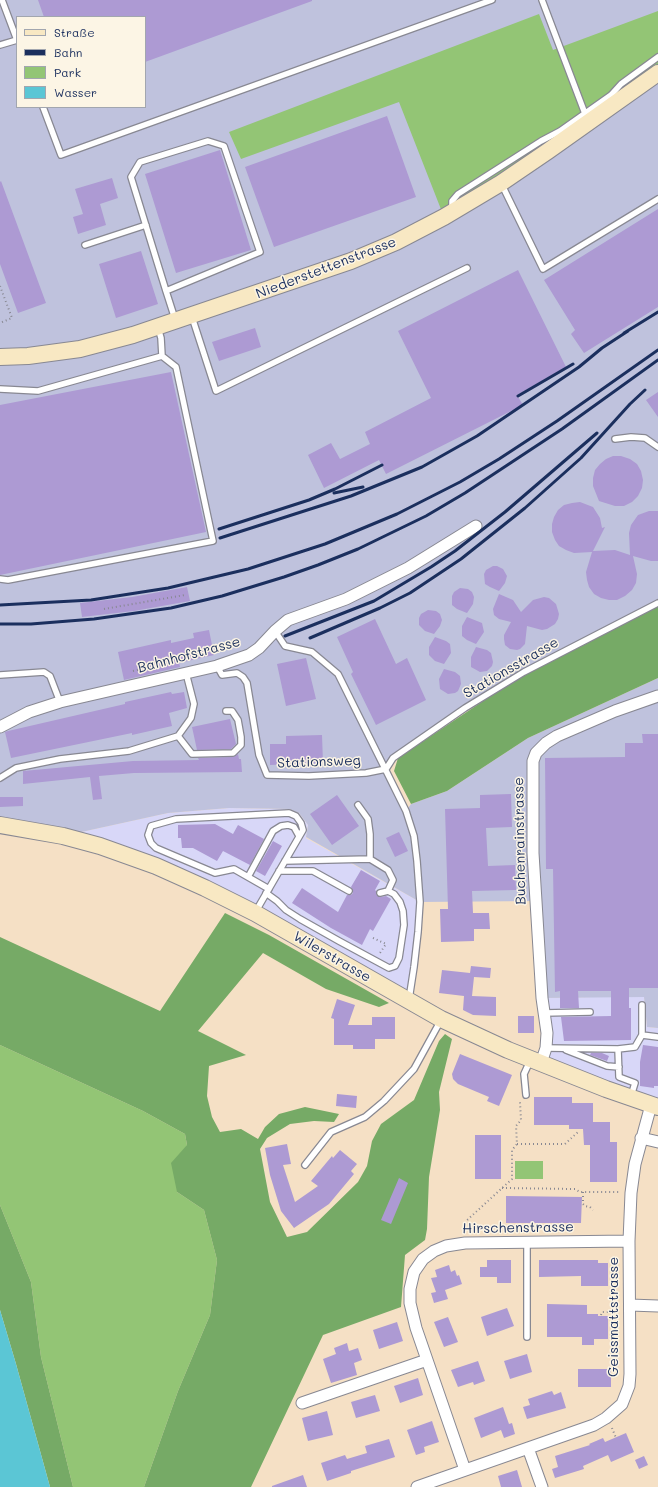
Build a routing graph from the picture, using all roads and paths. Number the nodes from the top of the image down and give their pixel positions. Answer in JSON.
{"nodes":[{"id":1,"x":2,"y":0,"type":"edge"},
{"id":2,"x":492,"y":0,"type":"edge"},
{"id":3,"x":542,"y":0,"type":"edge"},
{"id":4,"x":16,"y":37,"type":"edge"},
{"id":5,"x":16,"y":40,"type":"edge"},
{"id":6,"x":0,"y":45,"type":"edge"},
{"id":7,"x":658,"y":57,"type":"edge"},
{"id":8,"x":658,"y":73,"type":"edge"},
{"id":9,"x":43,"y":108,"type":"edge"},
{"id":10,"x":588,"y":117,"type":"junction"},
{"id":11,"x":501,"y":183,"type":"junction"},
{"id":12,"x":658,"y":198,"type":"edge"},
{"id":13,"x":452,"y":213,"type":"junction"},
{"id":14,"x":146,"y":225,"type":"junction"},
{"id":15,"x":84,"y":245,"type":"dead end"},
{"id":16,"x":467,"y":268,"type":"dead end"},
{"id":17,"x":0,"y":286,"type":"edge"},
{"id":18,"x":166,"y":292,"type":"junction"},
{"id":19,"x":192,"y":316,"type":"junction"},
{"id":20,"x":176,"y":322,"type":"junction"},
{"id":21,"x":0,"y":323,"type":"edge"},
{"id":22,"x":158,"y":328,"type":"junction"},
{"id":23,"x":162,"y":356,"type":"junction"},
{"id":24,"x":0,"y":357,"type":"edge"},
{"id":25,"x":0,"y":389,"type":"edge"},
{"id":26,"x":615,"y":440,"type":"dead end"},
{"id":27,"x":658,"y":447,"type":"edge"},
{"id":28,"x":476,"y":526,"type":"dead end"},
{"id":29,"x":0,"y":579,"type":"edge"},
{"id":30,"x":185,"y":595,"type":"dead end"},
{"id":31,"x":658,"y":603,"type":"edge"},
{"id":32,"x":104,"y":609,"type":"dead end"},
{"id":33,"x":275,"y":631,"type":"junction"},
{"id":34,"x":176,"y":662,"type":"dead end"},
{"id":35,"x":217,"y":666,"type":"junction"},
{"id":36,"x":133,"y":671,"type":"dead end"},
{"id":37,"x":186,"y":673,"type":"junction"},
{"id":38,"x":0,"y":676,"type":"edge"},
{"id":39,"x":658,"y":696,"type":"edge"},
{"id":40,"x":60,"y":702,"type":"junction"},
{"id":41,"x":226,"y":711,"type":"dead end"},
{"id":42,"x":0,"y":727,"type":"edge"},
{"id":43,"x":178,"y":736,"type":"junction"},
{"id":44,"x":386,"y":769,"type":"junction"},
{"id":45,"x":0,"y":778,"type":"edge"},
{"id":46,"x":358,"y":805,"type":"dead end"},
{"id":47,"x":0,"y":825,"type":"edge"},
{"id":48,"x":299,"y":836,"type":"junction"},
{"id":49,"x":370,"y":859,"type":"junction"},
{"id":50,"x":285,"y":862,"type":"junction"},
{"id":51,"x":279,"y":871,"type":"junction"},
{"id":52,"x":248,"y":877,"type":"junction"},
{"id":53,"x":268,"y":891,"type":"junction"},
{"id":54,"x":349,"y":891,"type":"dead end"},
{"id":55,"x":388,"y":891,"type":"junction"},
{"id":56,"x":380,"y":893,"type":"dead end"},
{"id":57,"x":255,"y":913,"type":"junction"},
{"id":58,"x":406,"y":999,"type":"junction"},
{"id":59,"x":642,"y":1005,"type":"dead end"},
{"id":60,"x":590,"y":1012,"type":"dead end"},
{"id":61,"x":544,"y":1013,"type":"junction"},
{"id":62,"x":441,"y":1019,"type":"junction"},
{"id":63,"x":642,"y":1035,"type":"junction"},
{"id":64,"x":658,"y":1037,"type":"edge"},
{"id":65,"x":562,"y":1048,"type":"junction"},
{"id":66,"x":618,"y":1049,"type":"junction"},
{"id":67,"x":539,"y":1057,"type":"junction"},
{"id":68,"x":619,"y":1067,"type":"junction"},
{"id":69,"x":526,"y":1095,"type":"dead end"},
{"id":70,"x":520,"y":1098,"type":"dead end"},
{"id":71,"x":630,"y":1098,"type":"junction"},
{"id":72,"x":655,"y":1106,"type":"edge"},
{"id":73,"x":578,"y":1132,"type":"dead end"},
{"id":74,"x":641,"y":1138,"type":"junction"},
{"id":75,"x":658,"y":1142,"type":"edge"},
{"id":76,"x":516,"y":1144,"type":"junction"},
{"id":77,"x":305,"y":1165,"type":"dead end"},
{"id":78,"x":502,"y":1188,"type":"junction"},
{"id":79,"x":583,"y":1192,"type":"junction"},
{"id":80,"x":623,"y":1192,"type":"dead end"},
{"id":81,"x":593,"y":1210,"type":"dead end"},
{"id":82,"x":465,"y":1236,"type":"dead end"},
{"id":83,"x":629,"y":1241,"type":"junction"},
{"id":84,"x":527,"y":1242,"type":"junction"},
{"id":85,"x":630,"y":1305,"type":"junction"},
{"id":86,"x":658,"y":1306,"type":"edge"},
{"id":87,"x":601,"y":1315,"type":"dead end"},
{"id":88,"x":623,"y":1316,"type":"dead end"},
{"id":89,"x":527,"y":1337,"type":"dead end"},
{"id":90,"x":427,"y":1360,"type":"junction"},
{"id":91,"x":302,"y":1403,"type":"dead end"},
{"id":92,"x":610,"y":1423,"type":"dead end"},
{"id":93,"x":616,"y":1438,"type":"dead end"},
{"id":94,"x":528,"y":1448,"type":"junction"},
{"id":95,"x":465,"y":1470,"type":"junction"},
{"id":96,"x":417,"y":1487,"type":"edge"},
{"id":97,"x":542,"y":1487,"type":"edge"}],
"edges":[{"from":1,"to":4,"type":"lane"},
{"from":2,"to":9,"type":"lane"},
{"from":3,"to":10,"type":"lane"},
{"from":5,"to":6,"type":"lane"},
{"from":7,"to":10,"type":"lane"},
{"from":8,"to":10,"type":"street","name":"Niederstettenstrasse"},
{"from":10,"to":11,"type":"street","name":"Niederstettenstrasse"},
{"from":10,"to":13,"type":"lane"},
{"from":11,"to":12,"type":"lane"},
{"from":11,"to":13,"type":"street","name":"Niederstettenstrasse"},
{"from":13,"to":19,"type":"street","name":"Niederstettenstrasse"},
{"from":14,"to":15,"type":"lane"},
{"from":14,"to":18,"type":"lane"},
{"from":14,"to":18,"type":"lane"},
{"from":16,"to":19,"type":"lane"},
{"from":17,"to":21,"type":"path"},
{"from":18,"to":20,"type":"lane"},
{"from":19,"to":20,"type":"street","name":"Niederstettenstrasse"},
{"from":20,"to":22,"type":"street","name":"Niederstettenstrasse"},
{"from":22,"to":23,"type":"lane"},
{"from":22,"to":24,"type":"street","name":"Niederstettenstrasse"},
{"from":23,"to":25,"type":"lane"},
{"from":23,"to":29,"type":"lane"},
{"from":26,"to":27,"type":"lane"},
{"from":28,"to":33,"type":"street","name":"Bahnhofstrasse"},
{"from":30,"to":32,"type":"path"},
{"from":31,"to":44,"type":"lane","name":"Stationsstrasse"},
{"from":33,"to":35,"type":"street","name":"Bahnhofstrasse"},
{"from":33,"to":44,"type":"lane"},
{"from":34,"to":36,"type":"path"},
{"from":35,"to":37,"type":"street","name":"Bahnhofstrasse"},
{"from":35,"to":44,"type":"lane","name":"Stationsweg"},
{"from":37,"to":40,"type":"street","name":"Bahnhofstrasse"},
{"from":37,"to":43,"type":"lane"},
{"from":38,"to":40,"type":"lane"},
{"from":39,"to":61,"type":"street","name":"Buchenrainstrasse"},
{"from":40,"to":42,"type":"street","name":"Bahnhofstrasse"},
{"from":41,"to":43,"type":"lane"},
{"from":43,"to":45,"type":"lane"},
{"from":44,"to":58,"type":"lane"},
{"from":46,"to":49,"type":"lane"},
{"from":47,"to":57,"type":"street","name":"Wilerstrasse"},
{"from":48,"to":50,"type":"lane"},
{"from":48,"to":52,"type":"lane"},
{"from":48,"to":52,"type":"lane"},
{"from":49,"to":50,"type":"lane"},
{"from":49,"to":55,"type":"lane"},
{"from":50,"to":51,"type":"lane"},
{"from":51,"to":53,"type":"lane"},
{"from":51,"to":54,"type":"lane"},
{"from":52,"to":53,"type":"lane"},
{"from":53,"to":55,"type":"lane"},
{"from":53,"to":57,"type":"lane"},
{"from":55,"to":56,"type":"lane"},
{"from":57,"to":58,"type":"street","name":"Wilerstrasse"},
{"from":58,"to":62,"type":"street","name":"Wilerstrasse"},
{"from":59,"to":63,"type":"lane"},
{"from":60,"to":61,"type":"lane"},
{"from":61,"to":67,"type":"street","name":"Buchenrainstrasse"},
{"from":62,"to":67,"type":"street","name":"Wilerstrasse"},
{"from":62,"to":77,"type":"lane"},
{"from":63,"to":64,"type":"lane"},
{"from":63,"to":66,"type":"lane"},
{"from":65,"to":66,"type":"lane"},
{"from":65,"to":67,"type":"lane"},
{"from":65,"to":68,"type":"lane"},
{"from":66,"to":68,"type":"lane"},
{"from":67,"to":69,"type":"lane"},
{"from":67,"to":71,"type":"street","name":"Wilerstrasse"},
{"from":68,"to":71,"type":"lane"},
{"from":70,"to":76,"type":"path"},
{"from":71,"to":72,"type":"street","name":"Wilerstrasse"},
{"from":72,"to":74,"type":"street","name":"Geissmattstrasse"},
{"from":73,"to":76,"type":"path"},
{"from":74,"to":75,"type":"street"},
{"from":74,"to":83,"type":"street","name":"Geissmattstrasse"},
{"from":76,"to":78,"type":"path"},
{"from":78,"to":79,"type":"path"},
{"from":78,"to":82,"type":"path"},
{"from":79,"to":80,"type":"path"},
{"from":79,"to":81,"type":"path"},
{"from":83,"to":84,"type":"street","name":"Hirschenstrasse"},
{"from":83,"to":85,"type":"street","name":"Geissmattstrasse"},
{"from":84,"to":89,"type":"lane"},
{"from":84,"to":90,"type":"street","name":"Hirschenstrasse"},
{"from":85,"to":86,"type":"street"},
{"from":85,"to":94,"type":"street","name":"Geissmattstrasse"},
{"from":87,"to":88,"type":"path"},
{"from":90,"to":91,"type":"street"},
{"from":90,"to":95,"type":"street","name":"Hirschenstrasse"},
{"from":92,"to":93,"type":"path"},
{"from":94,"to":95,"type":"street","name":"Geissmattstrasse"},
{"from":94,"to":97,"type":"street"},
{"from":95,"to":96,"type":"street","name":"Geissmattstrasse"}]}
